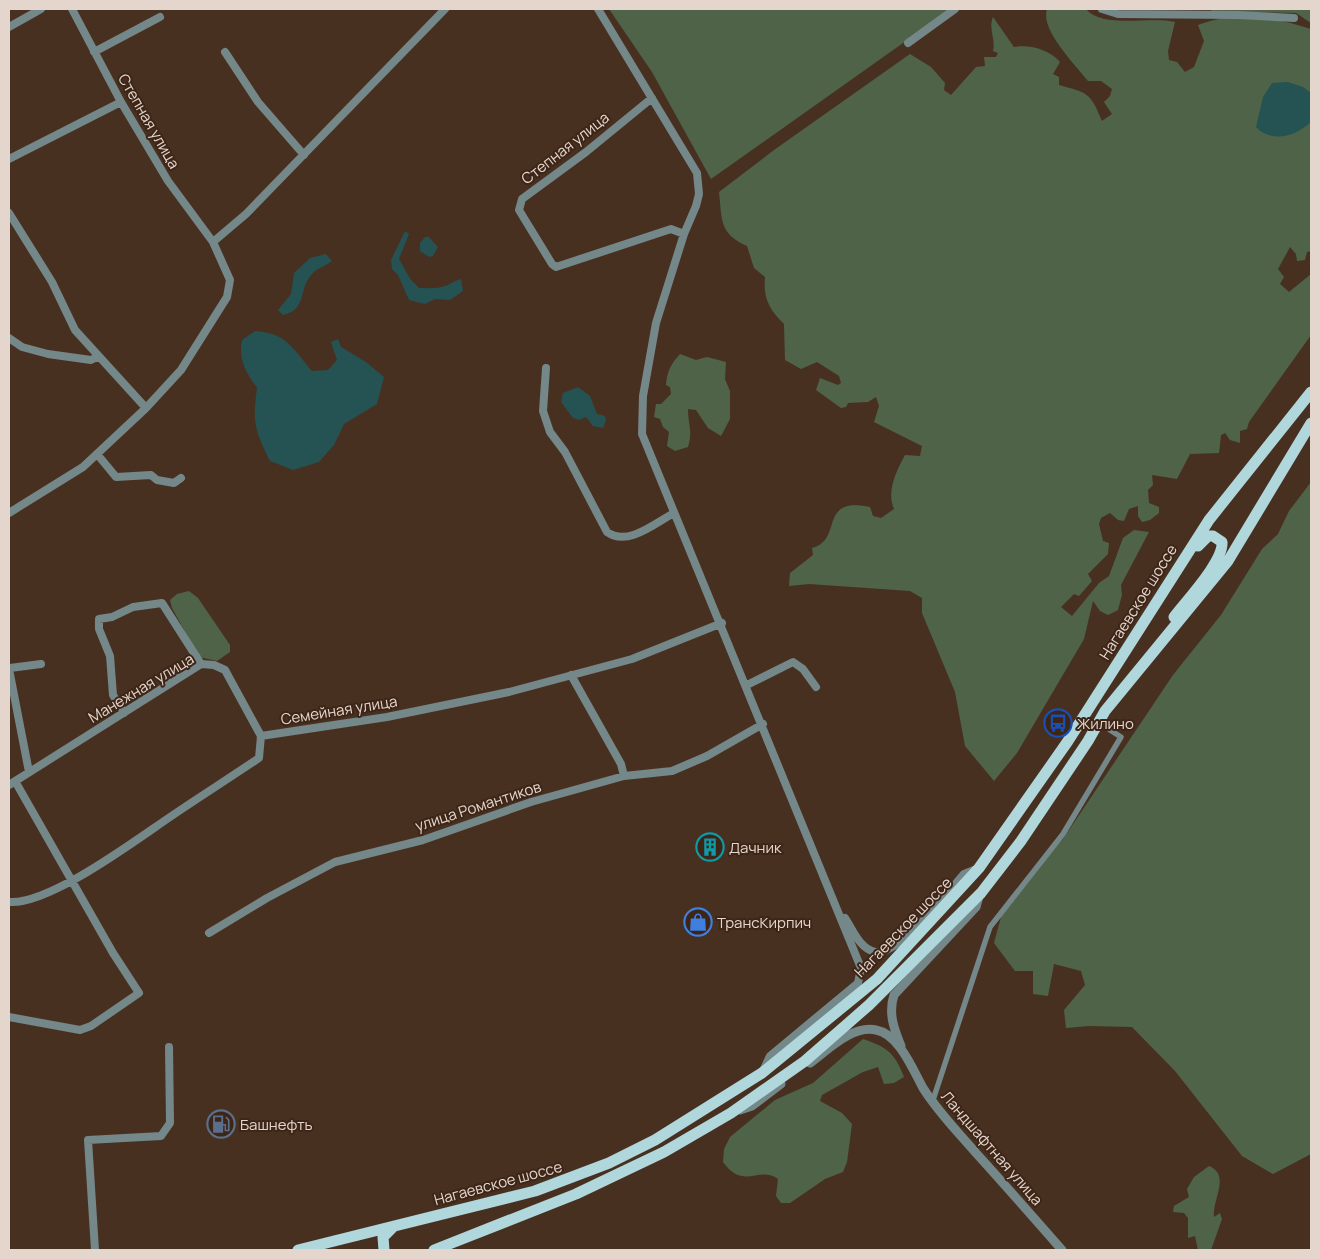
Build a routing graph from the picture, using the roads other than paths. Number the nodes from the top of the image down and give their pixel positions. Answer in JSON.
{"nodes":[{"id":1,"x":41,"y":9,"type":"edge"},
{"id":2,"x":72,"y":9,"type":"edge"},
{"id":3,"x":445,"y":9,"type":"edge"},
{"id":4,"x":598,"y":9,"type":"edge"},
{"id":5,"x":955,"y":9,"type":"edge"},
{"id":6,"x":1102,"y":9,"type":"edge"},
{"id":7,"x":160,"y":17,"type":"dead end"},
{"id":8,"x":1294,"y":18,"type":"dead end"},
{"id":9,"x":9,"y":27,"type":"edge"},
{"id":10,"x":908,"y":43,"type":"dead end"},
{"id":11,"x":94,"y":52,"type":"junction"},
{"id":12,"x":225,"y":52,"type":"dead end"},
{"id":13,"x":652,"y":98,"type":"junction"},
{"id":14,"x":121,"y":102,"type":"junction"},
{"id":15,"x":304,"y":154,"type":"junction"},
{"id":16,"x":9,"y":159,"type":"edge"},
{"id":17,"x":9,"y":213,"type":"edge"},
{"id":18,"x":684,"y":234,"type":"junction"},
{"id":19,"x":213,"y":242,"type":"junction"},
{"id":20,"x":9,"y":338,"type":"edge"},
{"id":21,"x":97,"y":356,"type":"junction"},
{"id":22,"x":546,"y":368,"type":"dead end"},
{"id":23,"x":1311,"y":392,"type":"edge"},
{"id":24,"x":146,"y":408,"type":"junction"},
{"id":25,"x":1311,"y":423,"type":"edge"},
{"id":26,"x":97,"y":454,"type":"junction"},
{"id":27,"x":181,"y":478,"type":"dead end"},
{"id":28,"x":674,"y":513,"type":"junction"},
{"id":29,"x":9,"y":514,"type":"edge"},
{"id":30,"x":722,"y":623,"type":"junction"},
{"id":31,"x":1128,"y":648,"type":"junction"},
{"id":32,"x":1148,"y":657,"type":"junction"},
{"id":33,"x":41,"y":664,"type":"dead end"},
{"id":34,"x":201,"y":664,"type":"junction"},
{"id":35,"x":9,"y":669,"type":"edge"},
{"id":36,"x":570,"y":675,"type":"junction"},
{"id":37,"x":747,"y":685,"type":"junction"},
{"id":38,"x":816,"y":687,"type":"dead end"},
{"id":39,"x":124,"y":713,"type":"junction"},
{"id":40,"x":763,"y":724,"type":"junction"},
{"id":41,"x":1110,"y":730,"type":"dead end"},
{"id":42,"x":262,"y":736,"type":"junction"},
{"id":43,"x":29,"y":772,"type":"junction"},
{"id":44,"x":624,"y":776,"type":"junction"},
{"id":45,"x":12,"y":783,"type":"edge"},
{"id":46,"x":979,"y":868,"type":"junction"},
{"id":47,"x":72,"y":880,"type":"junction"},
{"id":48,"x":981,"y":893,"type":"junction"},
{"id":49,"x":9,"y":902,"type":"edge"},
{"id":50,"x":839,"y":910,"type":"junction"},
{"id":51,"x":209,"y":934,"type":"dead end"},
{"id":52,"x":9,"y":1017,"type":"edge"},
{"id":53,"x":169,"y":1047,"type":"dead end"},
{"id":54,"x":907,"y":1060,"type":"junction"},
{"id":55,"x":762,"y":1073,"type":"junction"},
{"id":56,"x":932,"y":1103,"type":"junction"},
{"id":57,"x":731,"y":1113,"type":"junction"},
{"id":58,"x":403,"y":1223,"type":"junction"},
{"id":59,"x":95,"y":1250,"type":"edge"},
{"id":60,"x":298,"y":1250,"type":"edge"},
{"id":61,"x":384,"y":1250,"type":"edge"},
{"id":62,"x":434,"y":1250,"type":"edge"},
{"id":63,"x":1062,"y":1250,"type":"edge"}],
"edges":[{"from":1,"to":9,"type":"street"},
{"from":2,"to":11,"type":"street","name":"Степная улица"},
{"from":3,"to":15,"type":"street"},
{"from":4,"to":13,"type":"street"},
{"from":5,"to":10,"type":"street"},
{"from":6,"to":8,"type":"street"},
{"from":7,"to":11,"type":"street"},
{"from":11,"to":14,"type":"street","name":"Степная улица"},
{"from":12,"to":15,"type":"street"},
{"from":13,"to":18,"type":"street"},
{"from":13,"to":18,"type":"street","name":"Степная улица"},
{"from":14,"to":16,"type":"street"},
{"from":14,"to":19,"type":"street","name":"Степная улица"},
{"from":15,"to":19,"type":"street"},
{"from":17,"to":21,"type":"street"},
{"from":18,"to":28,"type":"street"},
{"from":19,"to":24,"type":"street","name":"Степная улица"},
{"from":20,"to":21,"type":"street"},
{"from":21,"to":24,"type":"street"},
{"from":22,"to":28,"type":"street"},
{"from":23,"to":31,"type":"main road","name":"Нагаевское шоссе"},
{"from":24,"to":26,"type":"street","name":"Степная улица"},
{"from":25,"to":32,"type":"main road","name":"Нагаевское шоссе"},
{"from":26,"to":27,"type":"street"},
{"from":26,"to":29,"type":"street","name":"Степная улица"},
{"from":28,"to":30,"type":"street"},
{"from":30,"to":36,"type":"street","name":"Семейная улица"},
{"from":30,"to":37,"type":"street"},
{"from":31,"to":32,"type":"main road"},
{"from":31,"to":46,"type":"main road","name":"Нагаевское шоссе"},
{"from":32,"to":48,"type":"main road","name":"Нагаевское шоссе"},
{"from":33,"to":35,"type":"street"},
{"from":34,"to":39,"type":"street","name":"Манежная улица"},
{"from":34,"to":39,"type":"street"},
{"from":34,"to":42,"type":"street","name":"Манежная улица"},
{"from":35,"to":43,"type":"street"},
{"from":36,"to":42,"type":"street","name":"Семейная улица"},
{"from":36,"to":44,"type":"street"},
{"from":37,"to":38,"type":"street"},
{"from":37,"to":40,"type":"street"},
{"from":39,"to":43,"type":"street","name":"Манежная улица"},
{"from":40,"to":44,"type":"street","name":"улица Романтиков"},
{"from":40,"to":50,"type":"street"},
{"from":41,"to":56,"type":"street"},
{"from":42,"to":47,"type":"street","name":"Семейная улица"},
{"from":43,"to":45,"type":"street","name":"Манежная улица"},
{"from":44,"to":51,"type":"street","name":"улица Романтиков"},
{"from":45,"to":47,"type":"street"},
{"from":46,"to":50,"type":"street"},
{"from":46,"to":55,"type":"main road","name":"Нагаевское шоссе"},
{"from":47,"to":49,"type":"street","name":"Семейная улица"},
{"from":47,"to":52,"type":"street"},
{"from":48,"to":54,"type":"street"},
{"from":48,"to":57,"type":"main road","name":"Нагаевское шоссе"},
{"from":50,"to":55,"type":"street"},
{"from":53,"to":59,"type":"street"},
{"from":54,"to":56,"type":"street","name":"Ландшафтная улица"},
{"from":54,"to":57,"type":"street"},
{"from":55,"to":58,"type":"main road","name":"Нагаевское шоссе"},
{"from":56,"to":63,"type":"street","name":"Ландшафтная улица"},
{"from":57,"to":62,"type":"main road","name":"Нагаевское шоссе"},
{"from":58,"to":60,"type":"main road","name":"Нагаевское шоссе"},
{"from":58,"to":61,"type":"main road"}]}
